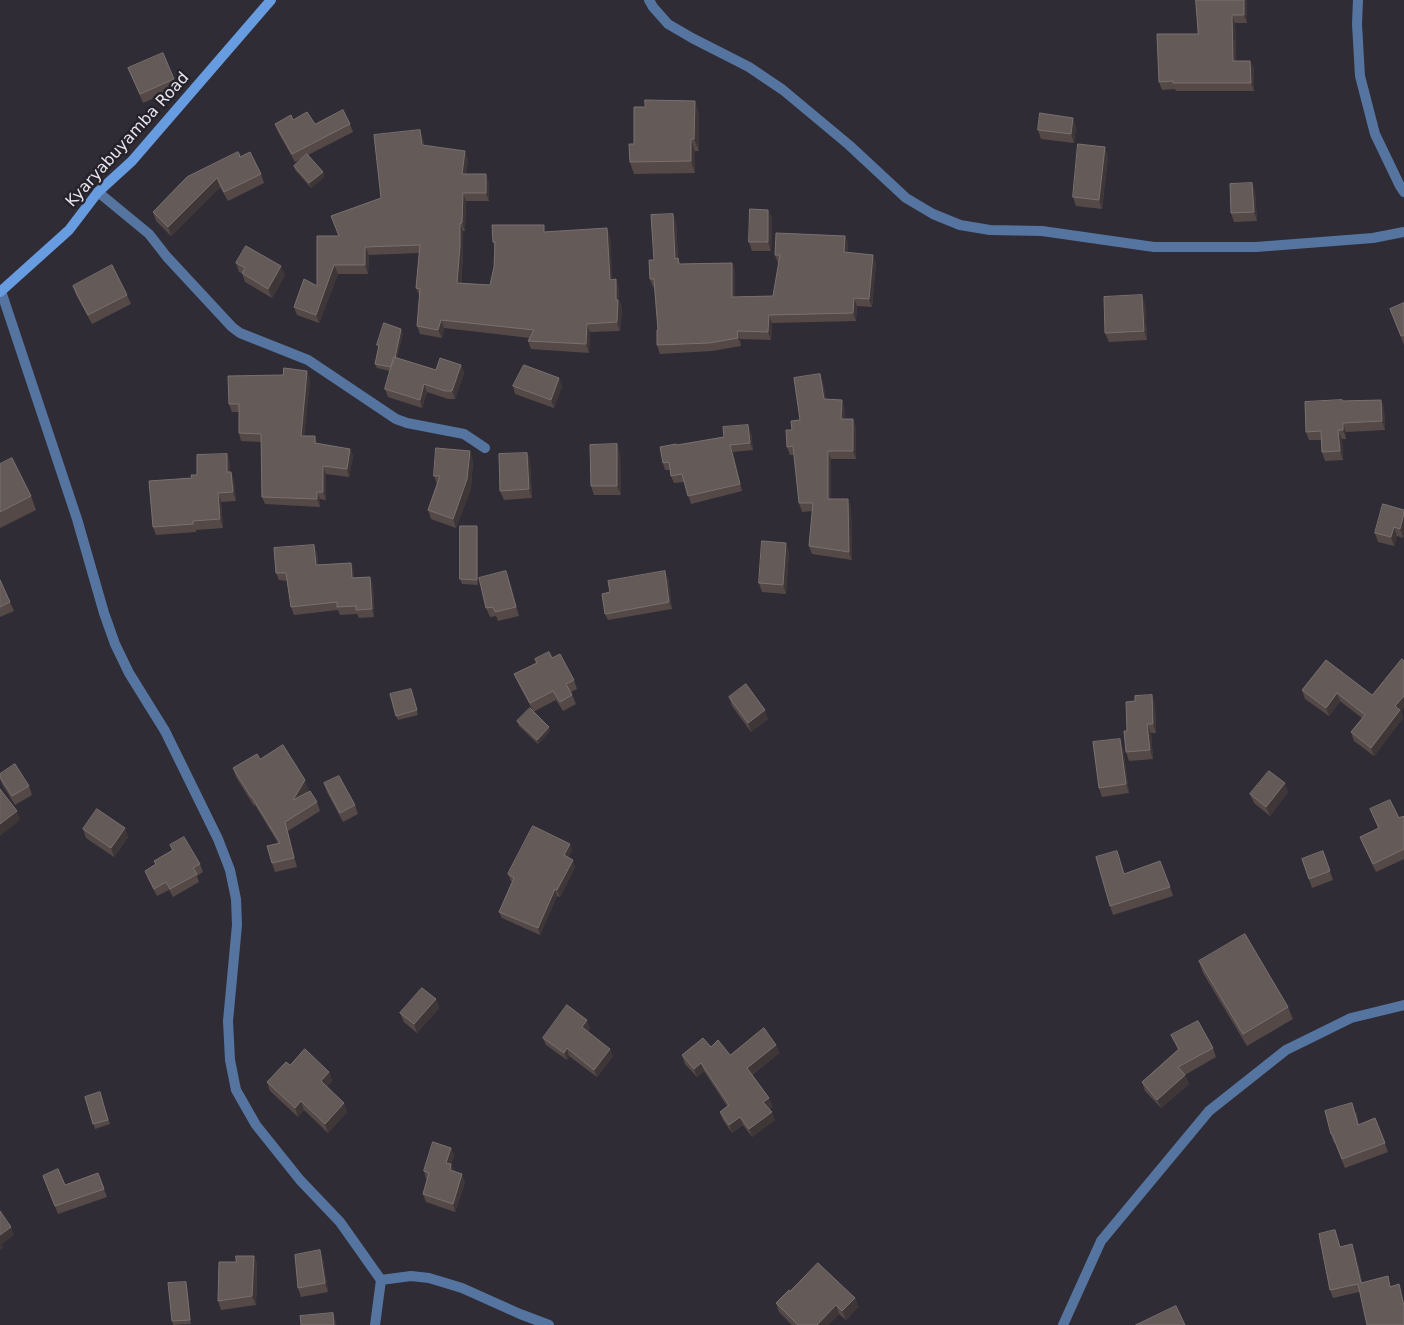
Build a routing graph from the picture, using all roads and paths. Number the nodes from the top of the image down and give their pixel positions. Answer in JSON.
{"nodes":[{"id":1,"x":271,"y":0,"type":"edge"},
{"id":2,"x":649,"y":0,"type":"edge"},
{"id":3,"x":1358,"y":0,"type":"edge"},
{"id":4,"x":98,"y":192,"type":"junction"},
{"id":5,"x":1404,"y":192,"type":"edge"},
{"id":6,"x":1404,"y":232,"type":"edge"},
{"id":7,"x":0,"y":291,"type":"edge"},
{"id":8,"x":485,"y":448,"type":"dead end"},
{"id":9,"x":1404,"y":1005,"type":"edge"},
{"id":10,"x":381,"y":1280,"type":"junction"},
{"id":11,"x":374,"y":1325,"type":"edge"},
{"id":12,"x":549,"y":1325,"type":"edge"},
{"id":13,"x":1063,"y":1325,"type":"edge"}],
"edges":[{"from":1,"to":4,"type":"street","name":"Kyaryabuyamba Road"},
{"from":2,"to":6,"type":"street"},
{"from":3,"to":5,"type":"street"},
{"from":4,"to":7,"type":"street","name":"Kyaryabuyamba Road"},
{"from":4,"to":8,"type":"street"},
{"from":7,"to":10,"type":"street"},
{"from":9,"to":13,"type":"street"},
{"from":10,"to":11,"type":"street"},
{"from":10,"to":12,"type":"street"}]}
